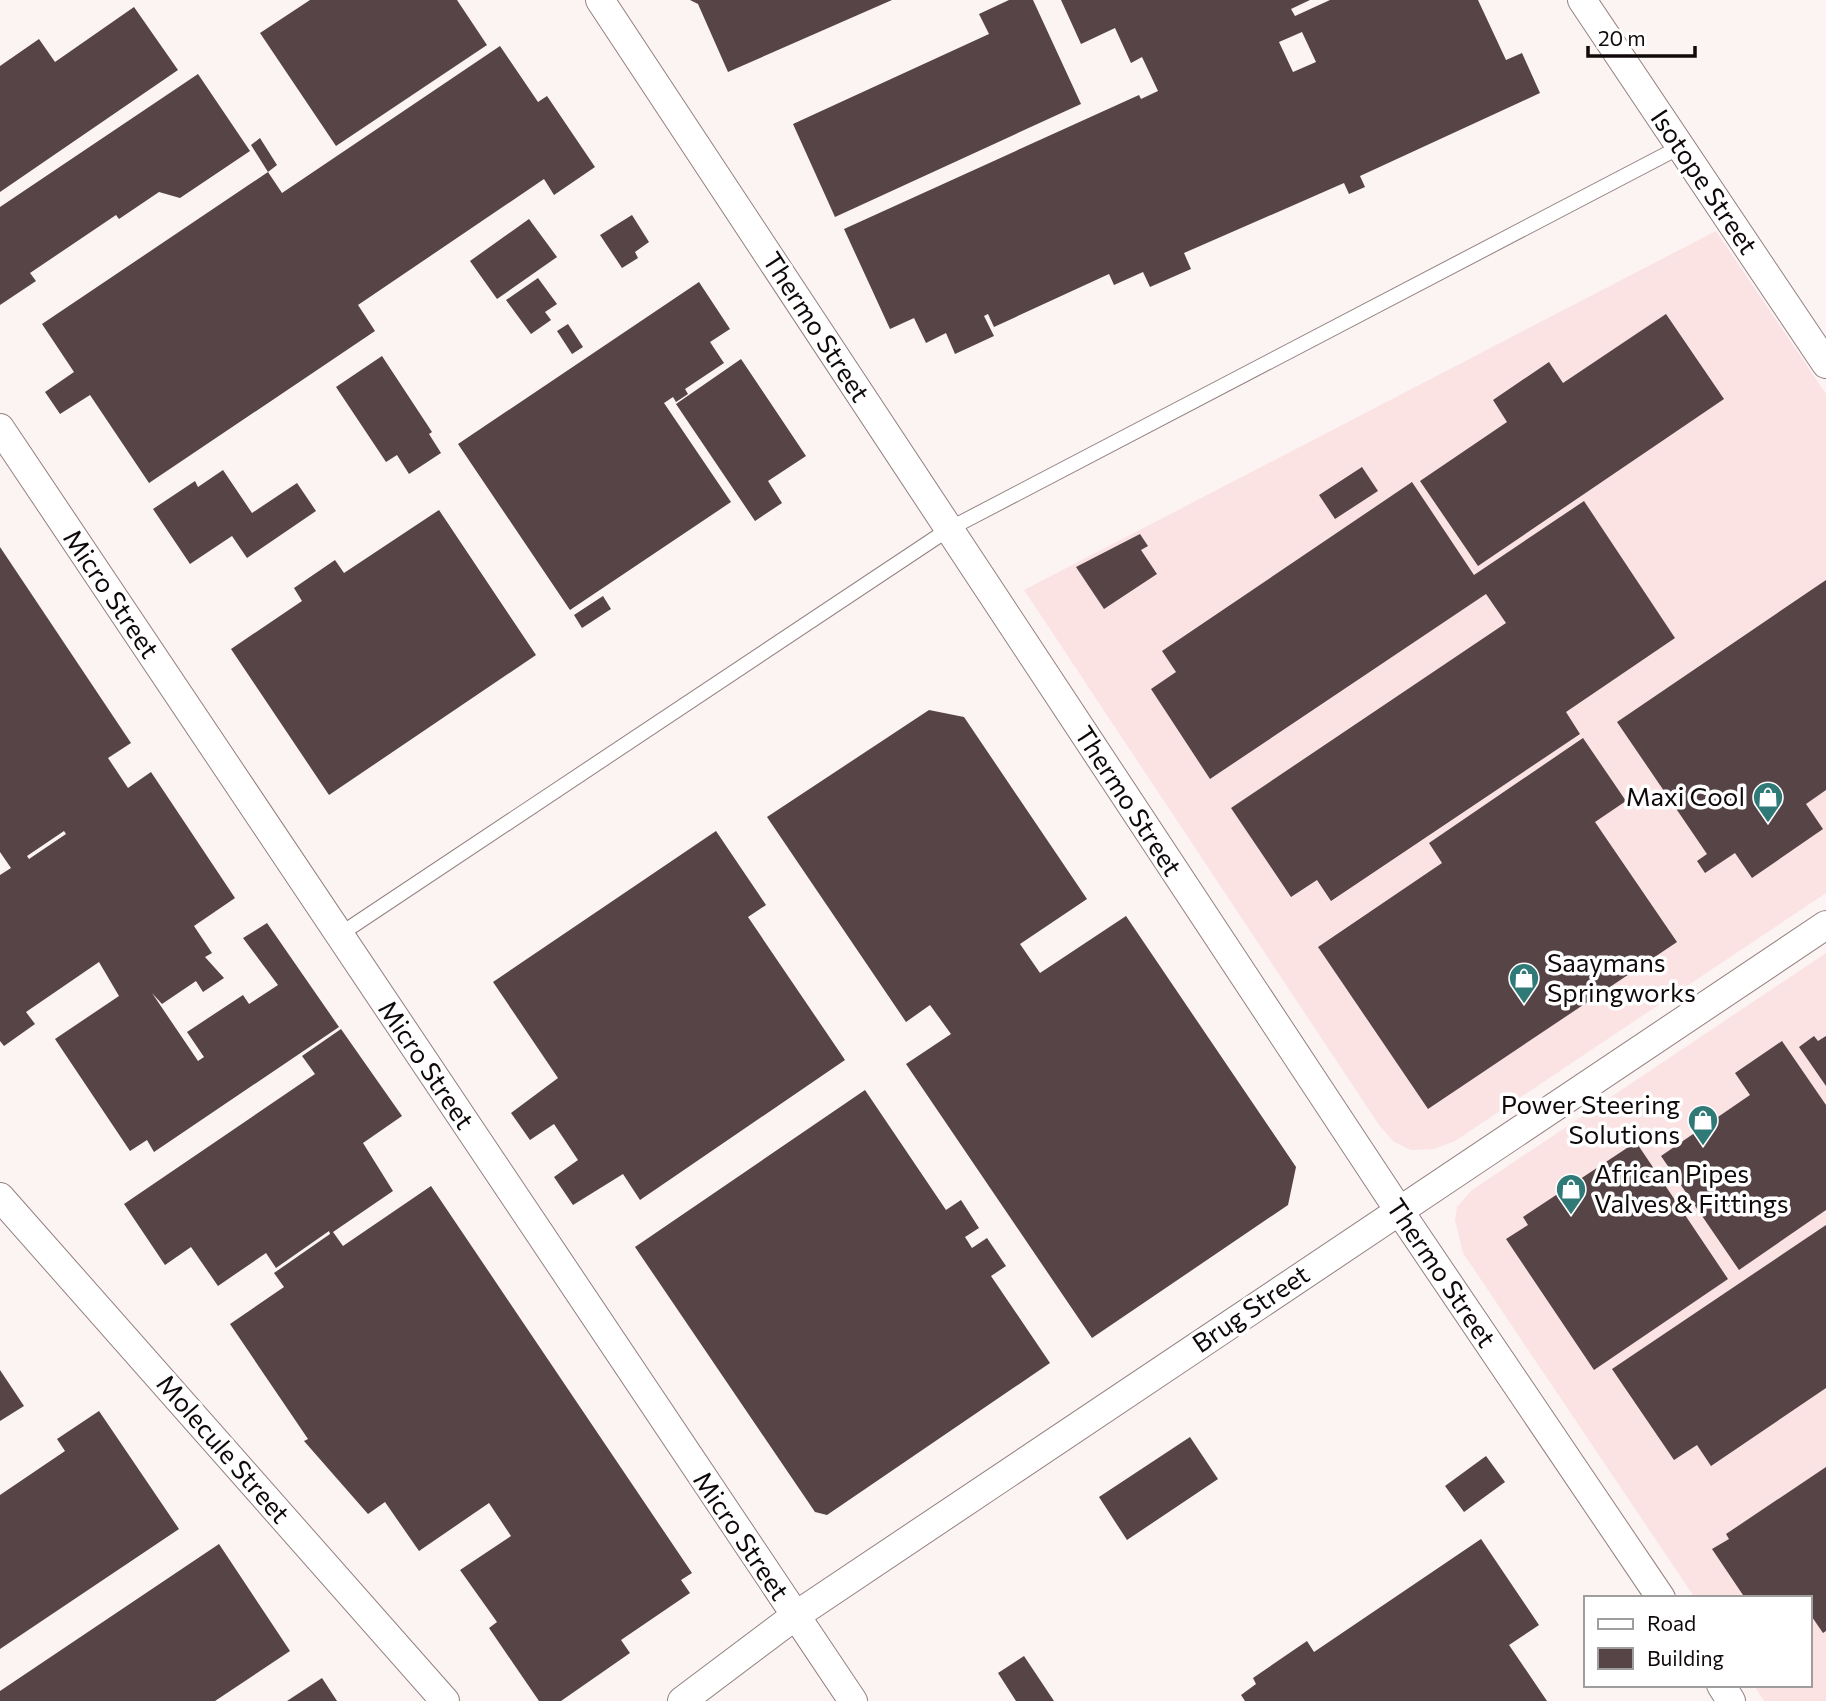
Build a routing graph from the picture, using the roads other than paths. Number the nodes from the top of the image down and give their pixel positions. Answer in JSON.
{"nodes":[{"id":1,"x":600,"y":0,"type":"edge"},
{"id":2,"x":1582,"y":0,"type":"edge"},
{"id":3,"x":1680,"y":147,"type":"junction"},
{"id":4,"x":1826,"y":364,"type":"edge"},
{"id":5,"x":0,"y":428,"type":"edge"},
{"id":6,"x":949,"y":529,"type":"junction"},
{"id":7,"x":1826,"y":925,"type":"edge"},
{"id":8,"x":339,"y":934,"type":"junction"},
{"id":9,"x":0,"y":1197,"type":"edge"},
{"id":10,"x":1398,"y":1209,"type":"junction"},
{"id":11,"x":1660,"y":1596,"type":"edge"},
{"id":12,"x":795,"y":1616,"type":"junction"},
{"id":13,"x":446,"y":1701,"type":"edge"},
{"id":14,"x":682,"y":1701,"type":"edge"},
{"id":15,"x":853,"y":1701,"type":"edge"}],
"edges":[{"from":1,"to":6,"type":"street","name":"Thermo Street"},
{"from":2,"to":3,"type":"street","name":"Isotope Street"},
{"from":3,"to":4,"type":"street","name":"Isotope Street"},
{"from":3,"to":6,"type":"lane"},
{"from":5,"to":8,"type":"street","name":"Micro Street"},
{"from":6,"to":8,"type":"lane"},
{"from":6,"to":10,"type":"street","name":"Thermo Street"},
{"from":7,"to":10,"type":"street","name":"Brug Street"},
{"from":8,"to":12,"type":"street","name":"Micro Street"},
{"from":9,"to":13,"type":"street","name":"Molecule Street"},
{"from":10,"to":11,"type":"street","name":"Thermo Street"},
{"from":10,"to":12,"type":"street","name":"Brug Street"},
{"from":12,"to":14,"type":"street","name":"Brug Street"},
{"from":12,"to":15,"type":"street","name":"Micro Street"}]}
